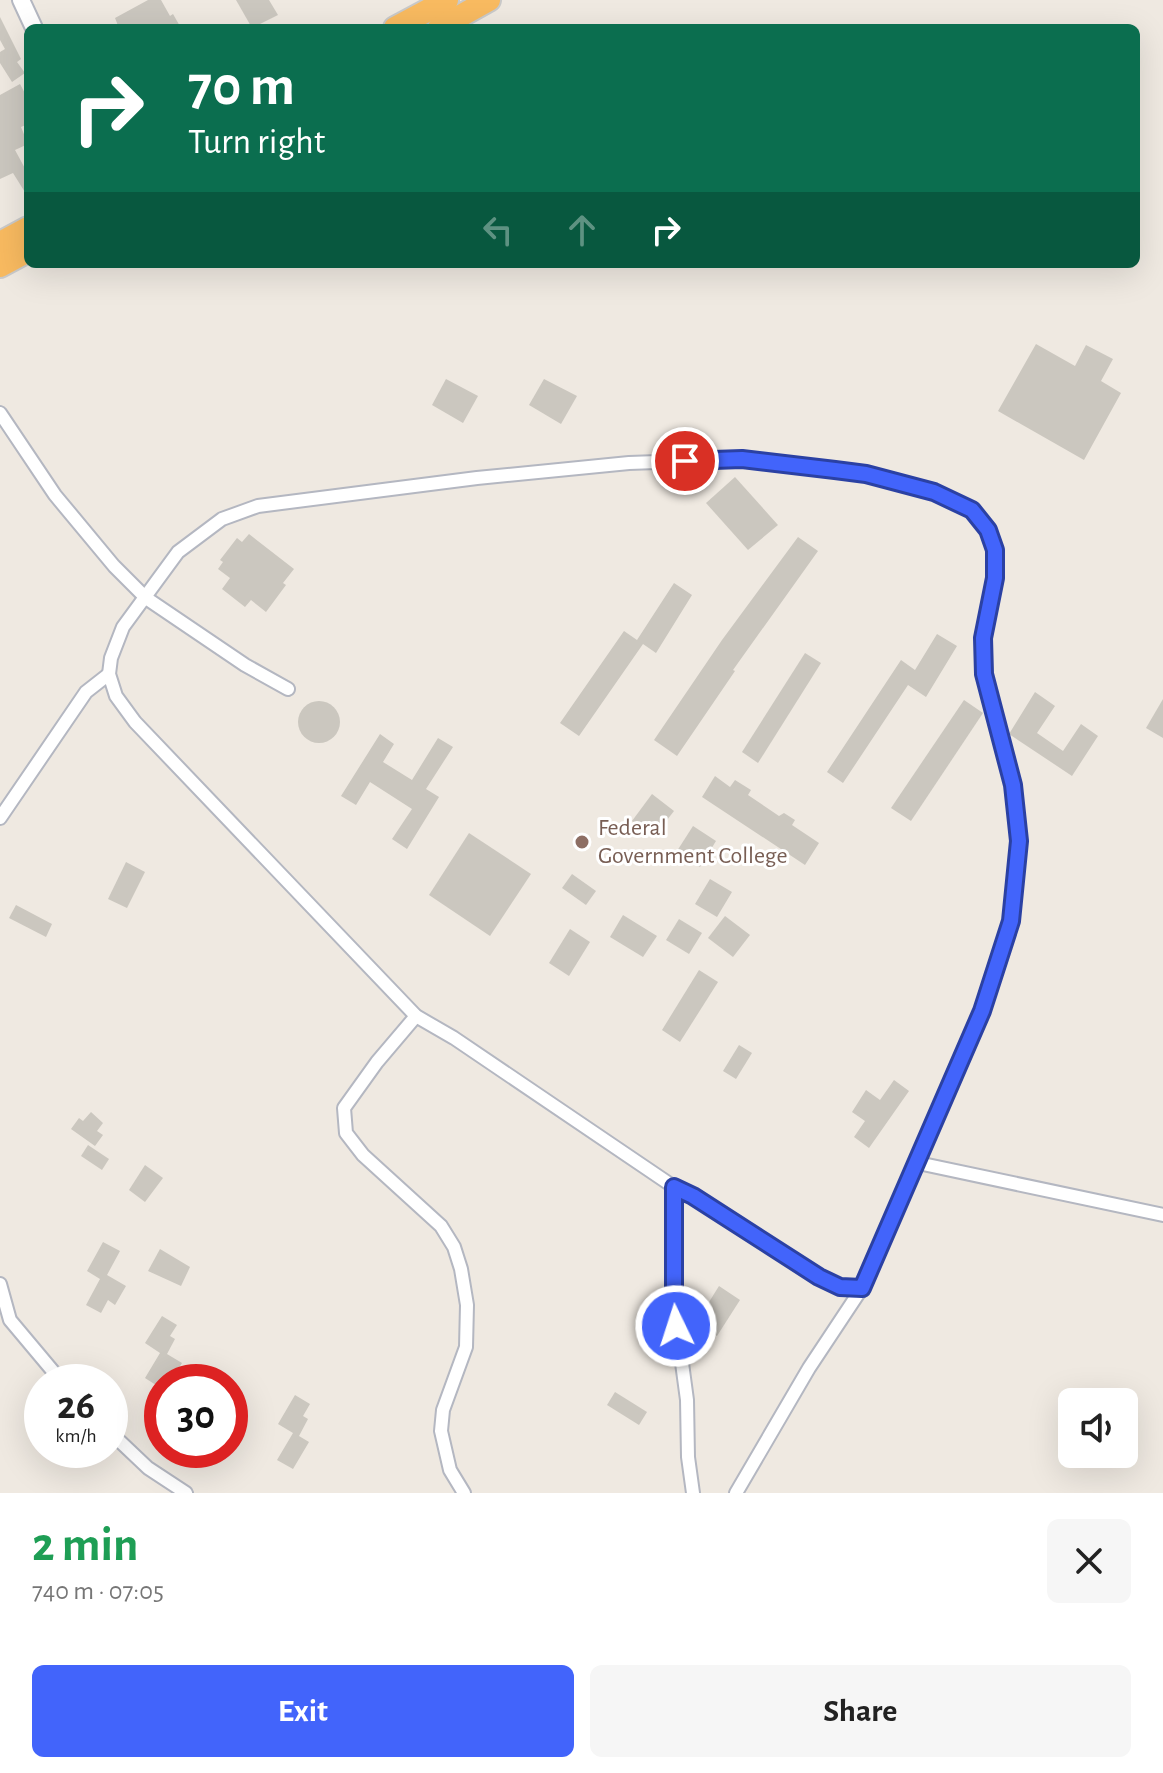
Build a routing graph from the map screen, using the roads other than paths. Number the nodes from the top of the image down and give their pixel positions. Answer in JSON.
{"nodes":[{"id":1,"x":21,"y":0,"type":"edge"},
{"id":2,"x":447,"y":0,"type":"edge"},
{"id":3,"x":489,"y":0,"type":"edge"},
{"id":4,"x":32,"y":24,"type":"edge"},
{"id":5,"x":402,"y":24,"type":"edge"},
{"id":6,"x":446,"y":24,"type":"edge"},
{"id":7,"x":24,"y":230,"type":"edge"},
{"id":8,"x":0,"y":243,"type":"edge"},
{"id":9,"x":24,"y":253,"type":"edge"},
{"id":10,"x":0,"y":266,"type":"edge"},
{"id":11,"x":0,"y":413,"type":"edge"},
{"id":12,"x":146,"y":598,"type":"junction"},
{"id":13,"x":109,"y":674,"type":"junction"},
{"id":14,"x":288,"y":689,"type":"dead end"},
{"id":15,"x":0,"y":818,"type":"edge"},
{"id":16,"x":416,"y":1016,"type":"junction"},
{"id":17,"x":918,"y":1163,"type":"junction"},
{"id":18,"x":674,"y":1187,"type":"junction"},
{"id":19,"x":1163,"y":1215,"type":"edge"},
{"id":20,"x":0,"y":1284,"type":"edge"},
{"id":21,"x":862,"y":1288,"type":"junction"},
{"id":22,"x":47,"y":1364,"type":"edge"},
{"id":23,"x":128,"y":1449,"type":"edge"},
{"id":24,"x":740,"y":1491,"type":"edge"},
{"id":25,"x":186,"y":1493,"type":"edge"},
{"id":26,"x":464,"y":1493,"type":"edge"},
{"id":27,"x":693,"y":1493,"type":"edge"}],
"edges":[{"from":1,"to":4,"type":"street"},
{"from":2,"to":5,"type":"highway"},
{"from":3,"to":6,"type":"highway"},
{"from":7,"to":8,"type":"highway"},
{"from":9,"to":10,"type":"highway"},
{"from":11,"to":12,"type":"street"},
{"from":12,"to":13,"type":"street"},
{"from":12,"to":14,"type":"street"},
{"from":12,"to":17,"type":"street"},
{"from":13,"to":15,"type":"street"},
{"from":13,"to":16,"type":"street"},
{"from":16,"to":18,"type":"street"},
{"from":16,"to":26,"type":"street"},
{"from":17,"to":19,"type":"street"},
{"from":17,"to":21,"type":"street"},
{"from":18,"to":21,"type":"street"},
{"from":18,"to":27,"type":"street"},
{"from":20,"to":22,"type":"street"},
{"from":21,"to":24,"type":"street"},
{"from":23,"to":25,"type":"street"}]}
